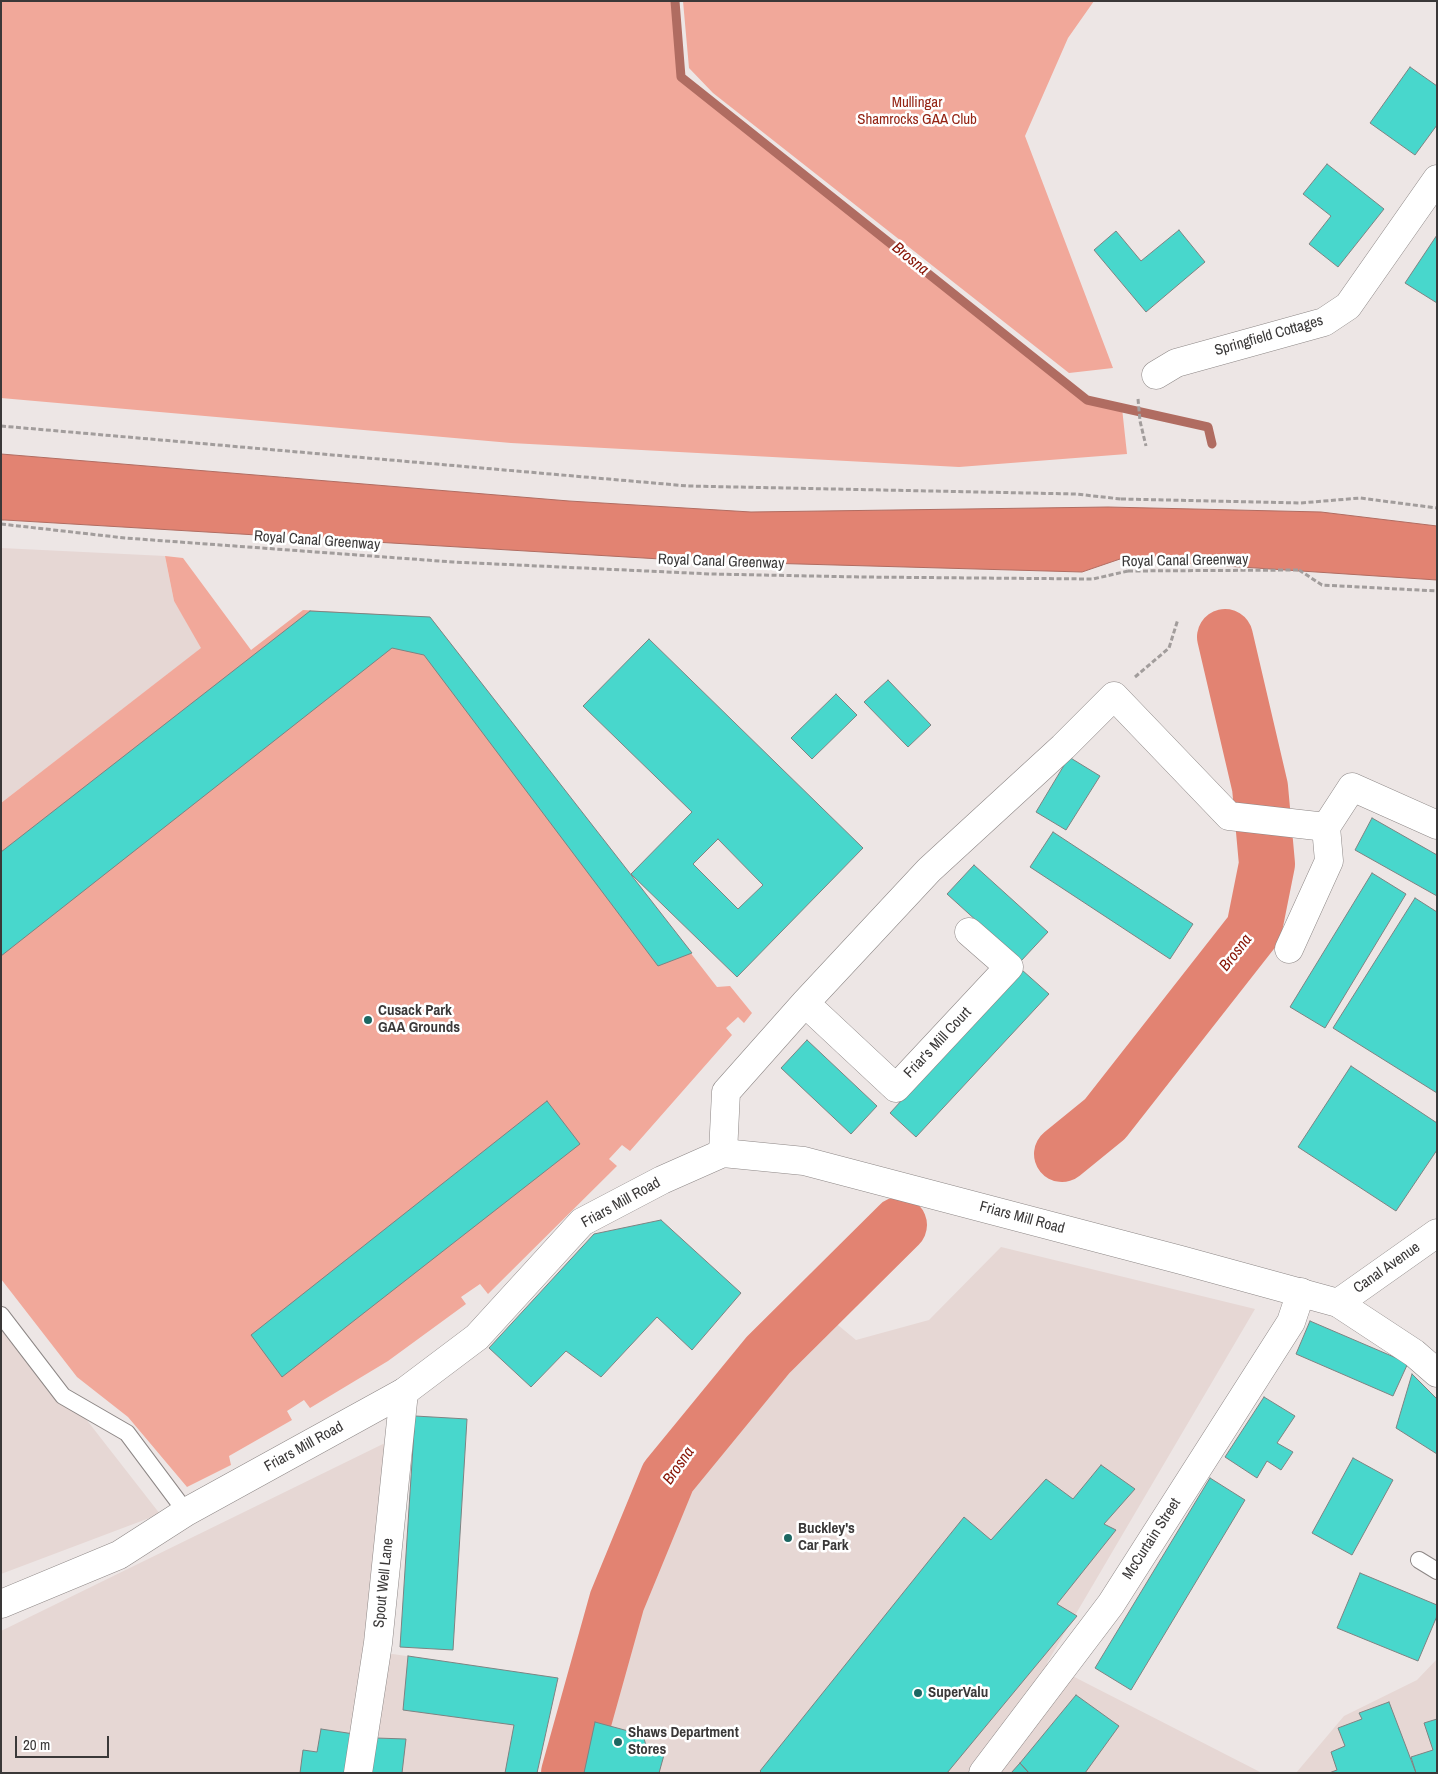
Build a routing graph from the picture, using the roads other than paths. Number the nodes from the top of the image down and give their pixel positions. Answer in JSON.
{"nodes":[{"id":1,"x":1437,"y":180,"type":"edge"},
{"id":2,"x":1156,"y":375,"type":"dead end"},
{"id":3,"x":1437,"y":825,"type":"edge"},
{"id":4,"x":1326,"y":827,"type":"junction"},
{"id":5,"x":969,"y":932,"type":"dead end"},
{"id":6,"x":1289,"y":949,"type":"dead end"},
{"id":7,"x":805,"y":1003,"type":"junction"},
{"id":8,"x":723,"y":1153,"type":"junction"},
{"id":9,"x":1437,"y":1233,"type":"edge"},
{"id":10,"x":1301,"y":1292,"type":"junction"},
{"id":11,"x":1338,"y":1303,"type":"junction"},
{"id":12,"x":1,"y":1315,"type":"edge"},
{"id":13,"x":1437,"y":1373,"type":"edge"},
{"id":14,"x":404,"y":1392,"type":"junction"},
{"id":15,"x":186,"y":1512,"type":"junction"},
{"id":16,"x":1419,"y":1560,"type":"dead end"},
{"id":17,"x":1437,"y":1571,"type":"edge"},
{"id":18,"x":1,"y":1604,"type":"edge"},
{"id":19,"x":358,"y":1773,"type":"edge"},
{"id":20,"x":983,"y":1773,"type":"edge"}],
"edges":[{"from":1,"to":2,"type":"street","name":"Springfield Cottages"},
{"from":3,"to":4,"type":"street"},
{"from":4,"to":6,"type":"street"},
{"from":4,"to":7,"type":"street"},
{"from":5,"to":7,"type":"street","name":"Friar's Mill Court"},
{"from":7,"to":8,"type":"street"},
{"from":8,"to":10,"type":"street","name":"Friars Mill Road"},
{"from":8,"to":14,"type":"street","name":"Friars Mill Road"},
{"from":9,"to":11,"type":"street","name":"Canal Avenue"},
{"from":10,"to":11,"type":"street","name":"Friars Mill Road"},
{"from":10,"to":20,"type":"street","name":"McCurtain Street"},
{"from":11,"to":13,"type":"street"},
{"from":12,"to":15,"type":"lane"},
{"from":14,"to":15,"type":"street","name":"Friars Mill Road"},
{"from":14,"to":19,"type":"street","name":"Spout Well Lane"},
{"from":15,"to":18,"type":"street","name":"Friars Mill Road"},
{"from":16,"to":17,"type":"lane"}]}
